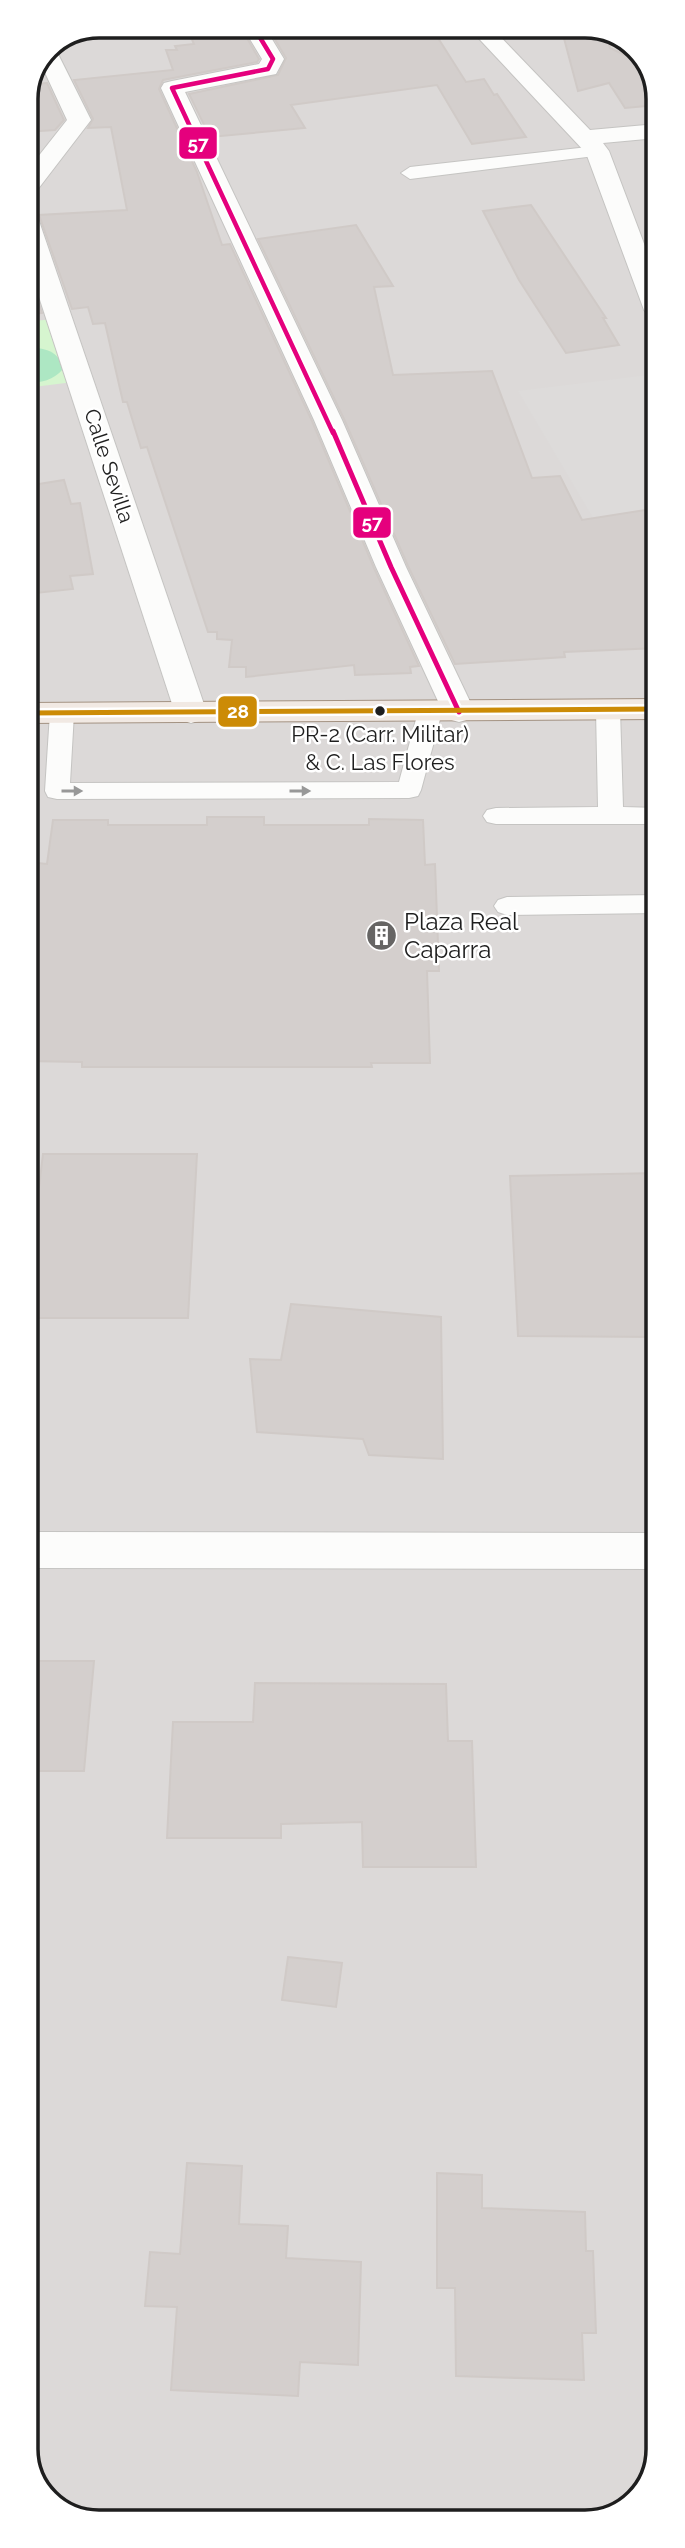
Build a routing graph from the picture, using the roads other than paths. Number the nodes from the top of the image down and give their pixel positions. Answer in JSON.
{"nodes":[{"id":1,"x":260,"y":38,"type":"edge"},
{"id":2,"x":490,"y":39,"type":"edge"},
{"id":3,"x":51,"y":63,"type":"edge"},
{"id":4,"x":646,"y":133,"type":"edge"},
{"id":5,"x":590,"y":144,"type":"junction"},
{"id":6,"x":38,"y":173,"type":"edge"},
{"id":7,"x":410,"y":173,"type":"dead end"},
{"id":8,"x":38,"y":254,"type":"edge"},
{"id":9,"x":646,"y":283,"type":"edge"},
{"id":10,"x":646,"y":709,"type":"edge"},
{"id":11,"x":608,"y":710,"type":"junction"},
{"id":12,"x":444,"y":712,"type":"junction"},
{"id":13,"x":38,"y":713,"type":"edge"},
{"id":14,"x":62,"y":713,"type":"junction"},
{"id":15,"x":191,"y":713,"type":"junction"},
{"id":16,"x":611,"y":815,"type":"junction"},
{"id":17,"x":496,"y":816,"type":"dead end"},
{"id":18,"x":646,"y":816,"type":"edge"},
{"id":19,"x":646,"y":904,"type":"edge"},
{"id":20,"x":507,"y":906,"type":"dead end"},
{"id":21,"x":38,"y":1550,"type":"edge"},
{"id":22,"x":646,"y":1551,"type":"edge"}],
"edges":[{"from":1,"to":12,"type":"street"},
{"from":2,"to":5,"type":"street"},
{"from":3,"to":6,"type":"street"},
{"from":4,"to":5,"type":"street"},
{"from":5,"to":7,"type":"lane"},
{"from":5,"to":9,"type":"street"},
{"from":8,"to":15,"type":"street","name":"Calle Sevilla"},
{"from":10,"to":11,"type":"main road"},
{"from":11,"to":12,"type":"main road"},
{"from":11,"to":16,"type":"lane"},
{"from":14,"to":12,"type":"lane","one_way":true},
{"from":12,"to":15,"type":"main road"},
{"from":13,"to":14,"type":"main road"},
{"from":14,"to":15,"type":"main road"},
{"from":16,"to":17,"type":"lane"},
{"from":16,"to":18,"type":"lane"},
{"from":19,"to":20,"type":"lane"},
{"from":21,"to":22,"type":"street"}]}
